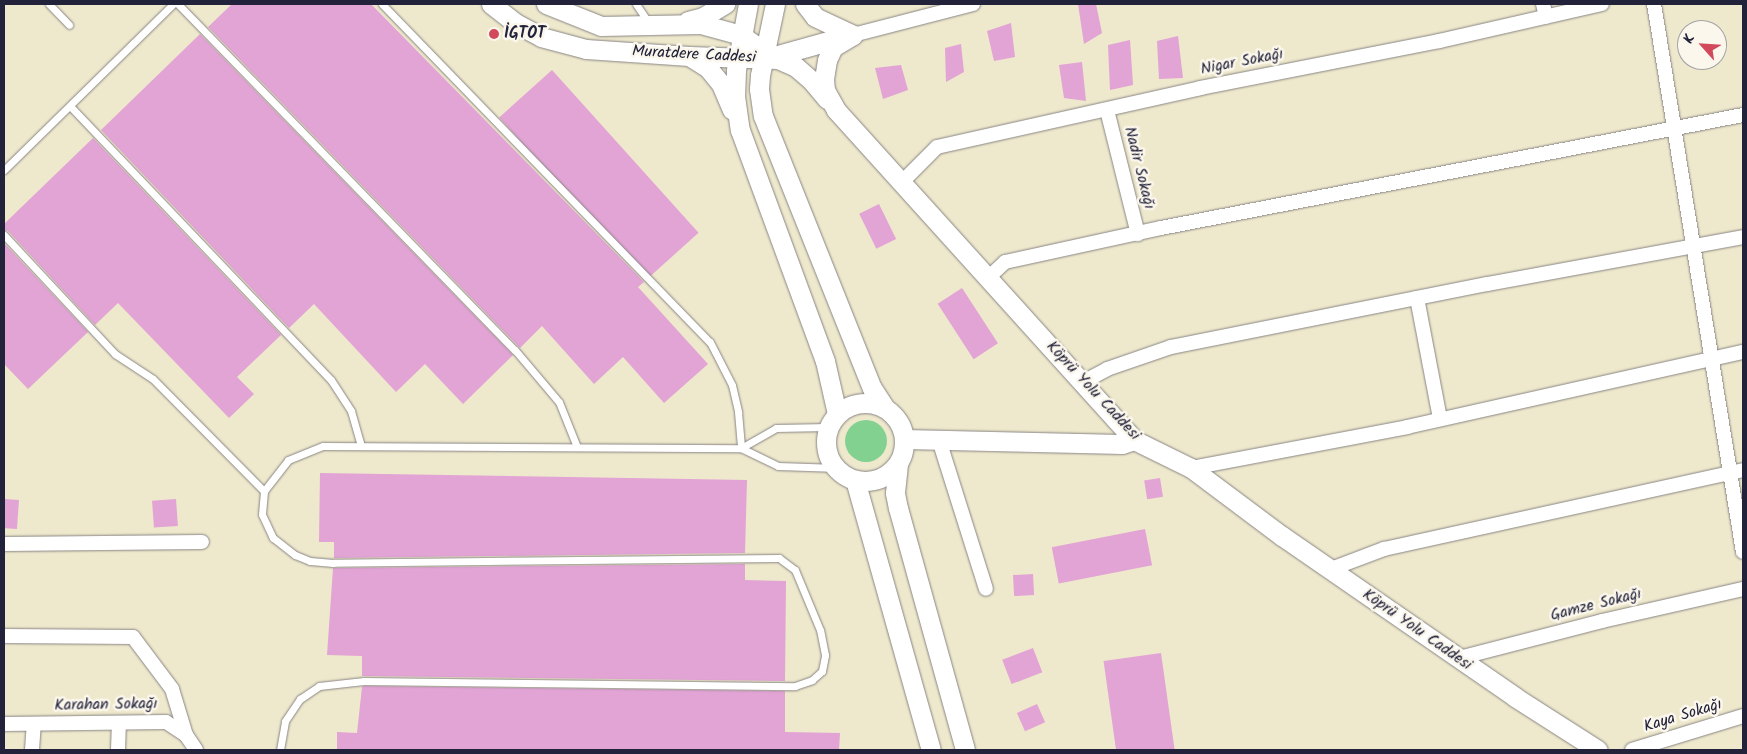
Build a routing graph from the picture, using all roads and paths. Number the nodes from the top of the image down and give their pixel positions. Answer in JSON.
{"nodes":[{"id":1,"x":49,"y":4,"type":"edge"},
{"id":2,"x":173,"y":4,"type":"edge"},
{"id":3,"x":178,"y":4,"type":"edge"},
{"id":4,"x":382,"y":4,"type":"edge"},
{"id":5,"x":491,"y":4,"type":"edge"},
{"id":6,"x":546,"y":4,"type":"edge"},
{"id":7,"x":636,"y":4,"type":"edge"},
{"id":8,"x":725,"y":4,"type":"edge"},
{"id":9,"x":748,"y":4,"type":"edge"},
{"id":10,"x":775,"y":4,"type":"edge"},
{"id":11,"x":806,"y":4,"type":"edge"},
{"id":12,"x":973,"y":4,"type":"edge"},
{"id":13,"x":1602,"y":4,"type":"edge"},
{"id":14,"x":1654,"y":4,"type":"edge"},
{"id":15,"x":1545,"y":10,"type":"edge"},
{"id":16,"x":678,"y":23,"type":"junction"},
{"id":17,"x":70,"y":25,"type":"dead end"},
{"id":18,"x":651,"y":26,"type":"junction"},
{"id":19,"x":741,"y":35,"type":"junction"},
{"id":20,"x":853,"y":35,"type":"junction"},
{"id":21,"x":689,"y":56,"type":"junction"},
{"id":22,"x":737,"y":57,"type":"junction"},
{"id":23,"x":765,"y":58,"type":"junction"},
{"id":24,"x":70,"y":106,"type":"junction"},
{"id":25,"x":1107,"y":110,"type":"junction"},
{"id":26,"x":1743,"y":115,"type":"edge"},
{"id":27,"x":842,"y":118,"type":"junction"},
{"id":28,"x":1675,"y":128,"type":"junction"},
{"id":29,"x":740,"y":130,"type":"junction"},
{"id":30,"x":4,"y":170,"type":"edge"},
{"id":31,"x":902,"y":182,"type":"junction"},
{"id":32,"x":1138,"y":234,"type":"junction"},
{"id":33,"x":4,"y":235,"type":"edge"},
{"id":34,"x":1743,"y":237,"type":"edge"},
{"id":35,"x":1694,"y":246,"type":"junction"},
{"id":36,"x":989,"y":277,"type":"junction"},
{"id":37,"x":1417,"y":298,"type":"junction"},
{"id":38,"x":1743,"y":352,"type":"edge"},
{"id":39,"x":1712,"y":358,"type":"junction"},
{"id":40,"x":1083,"y":382,"type":"junction"},
{"id":41,"x":885,"y":408,"type":"junction"},
{"id":42,"x":1440,"y":420,"type":"junction"},
{"id":43,"x":833,"y":421,"type":"junction"},
{"id":44,"x":904,"y":439,"type":"junction"},
{"id":45,"x":939,"y":440,"type":"junction"},
{"id":46,"x":1134,"y":440,"type":"junction"},
{"id":47,"x":361,"y":446,"type":"junction"},
{"id":48,"x":577,"y":447,"type":"junction"},
{"id":49,"x":741,"y":448,"type":"junction"},
{"id":50,"x":898,"y":464,"type":"junction"},
{"id":51,"x":836,"y":468,"type":"junction"},
{"id":52,"x":1191,"y":468,"type":"junction"},
{"id":53,"x":1737,"y":472,"type":"edge"},
{"id":54,"x":855,"y":480,"type":"junction"},
{"id":55,"x":264,"y":490,"type":"junction"},
{"id":56,"x":202,"y":542,"type":"dead end"},
{"id":57,"x":4,"y":544,"type":"edge"},
{"id":58,"x":1743,"y":552,"type":"edge"},
{"id":59,"x":1331,"y":569,"type":"junction"},
{"id":60,"x":1743,"y":588,"type":"edge"},
{"id":61,"x":986,"y":589,"type":"dead end"},
{"id":62,"x":4,"y":636,"type":"edge"},
{"id":63,"x":1459,"y":658,"type":"junction"},
{"id":64,"x":1743,"y":716,"type":"edge"},
{"id":65,"x":119,"y":723,"type":"junction"},
{"id":66,"x":4,"y":724,"type":"edge"},
{"id":67,"x":34,"y":724,"type":"junction"},
{"id":68,"x":186,"y":734,"type":"junction"},
{"id":69,"x":32,"y":750,"type":"edge"},
{"id":70,"x":118,"y":750,"type":"edge"},
{"id":71,"x":196,"y":750,"type":"edge"},
{"id":72,"x":280,"y":750,"type":"edge"},
{"id":73,"x":931,"y":750,"type":"edge"},
{"id":74,"x":965,"y":750,"type":"edge"},
{"id":75,"x":1598,"y":750,"type":"edge"},
{"id":76,"x":1632,"y":750,"type":"edge"}],
"edges":[{"from":1,"to":17,"type":"lane"},
{"from":2,"to":24,"type":"lane"},
{"from":3,"to":48,"type":"lane"},
{"from":4,"to":49,"type":"lane"},
{"from":5,"to":21,"type":"main road","name":"Muratdere Caddesi"},
{"from":6,"to":18,"type":"main road","name":"Muratdere Caddesi"},
{"from":7,"to":18,"type":"lane"},
{"from":8,"to":16,"type":"main road"},
{"from":9,"to":19,"type":"main road"},
{"from":10,"to":23,"type":"main road"},
{"from":11,"to":20,"type":"main road"},
{"from":12,"to":20,"type":"street"},
{"from":13,"to":15,"type":"street","name":"Nigar Sokağı"},
{"from":14,"to":28,"type":"street"},
{"from":15,"to":25,"type":"street","name":"Nigar Sokağı"},
{"from":16,"to":18,"type":"main road","name":"Muratdere Caddesi"},
{"from":16,"to":19,"type":"main road","name":"Muratdere Caddesi"},
{"from":19,"to":22,"type":"main road"},
{"from":19,"to":23,"type":"main road","name":"Muratdere Caddesi"},
{"from":20,"to":23,"type":"main road"},
{"from":20,"to":27,"type":"main road","name":"Köprü Yolu Caddesi"},
{"from":21,"to":22,"type":"main road","name":"Muratdere Caddesi"},
{"from":21,"to":29,"type":"main road"},
{"from":22,"to":23,"type":"main road","name":"Muratdere Caddesi"},
{"from":22,"to":29,"type":"main road"},
{"from":23,"to":27,"type":"main road"},
{"from":23,"to":41,"type":"main road"},
{"from":24,"to":30,"type":"lane"},
{"from":24,"to":47,"type":"lane"},
{"from":25,"to":31,"type":"street","name":"Nigar Sokağı"},
{"from":25,"to":32,"type":"street","name":"Nadir Sokağı"},
{"from":26,"to":28,"type":"street"},
{"from":27,"to":31,"type":"main road","name":"Köprü Yolu Caddesi"},
{"from":28,"to":32,"type":"street"},
{"from":28,"to":35,"type":"street"},
{"from":29,"to":43,"type":"main road"},
{"from":31,"to":36,"type":"main road","name":"Köprü Yolu Caddesi"},
{"from":32,"to":36,"type":"street"},
{"from":33,"to":55,"type":"lane"},
{"from":34,"to":35,"type":"street"},
{"from":35,"to":37,"type":"street"},
{"from":35,"to":39,"type":"street"},
{"from":36,"to":40,"type":"main road","name":"Köprü Yolu Caddesi"},
{"from":37,"to":40,"type":"street"},
{"from":37,"to":42,"type":"street"},
{"from":38,"to":39,"type":"street"},
{"from":39,"to":42,"type":"street"},
{"from":39,"to":53,"type":"street"},
{"from":40,"to":46,"type":"main road","name":"Köprü Yolu Caddesi"},
{"from":41,"to":43,"type":"main road"},
{"from":41,"to":44,"type":"main road"},
{"from":42,"to":52,"type":"street"},
{"from":43,"to":49,"type":"lane"},
{"from":43,"to":51,"type":"main road"},
{"from":44,"to":45,"type":"main road"},
{"from":44,"to":50,"type":"main road"},
{"from":45,"to":46,"type":"main road"},
{"from":45,"to":61,"type":"street"},
{"from":46,"to":52,"type":"main road","name":"Köprü Yolu Caddesi"},
{"from":47,"to":48,"type":"lane"},
{"from":47,"to":55,"type":"lane"},
{"from":48,"to":49,"type":"lane"},
{"from":49,"to":51,"type":"lane"},
{"from":50,"to":54,"type":"main road"},
{"from":50,"to":74,"type":"main road"},
{"from":51,"to":54,"type":"main road"},
{"from":52,"to":59,"type":"main road","name":"Köprü Yolu Caddesi"},
{"from":53,"to":58,"type":"street"},
{"from":53,"to":59,"type":"street"},
{"from":54,"to":73,"type":"main road"},
{"from":55,"to":72,"type":"lane"},
{"from":56,"to":57,"type":"street"},
{"from":59,"to":63,"type":"main road","name":"Köprü Yolu Caddesi"},
{"from":60,"to":63,"type":"street","name":"Gamze Sokağı"},
{"from":62,"to":68,"type":"street"},
{"from":63,"to":75,"type":"main road","name":"Köprü Yolu Caddesi"},
{"from":64,"to":76,"type":"street","name":"Kaya Sokağı"},
{"from":65,"to":67,"type":"street","name":"Karahan Sokağı"},
{"from":65,"to":68,"type":"street","name":"Karahan Sokağı"},
{"from":65,"to":70,"type":"street"},
{"from":66,"to":67,"type":"street","name":"Karahan Sokağı"},
{"from":67,"to":69,"type":"street"},
{"from":68,"to":71,"type":"street","name":"Karahan Sokağı"}]}
